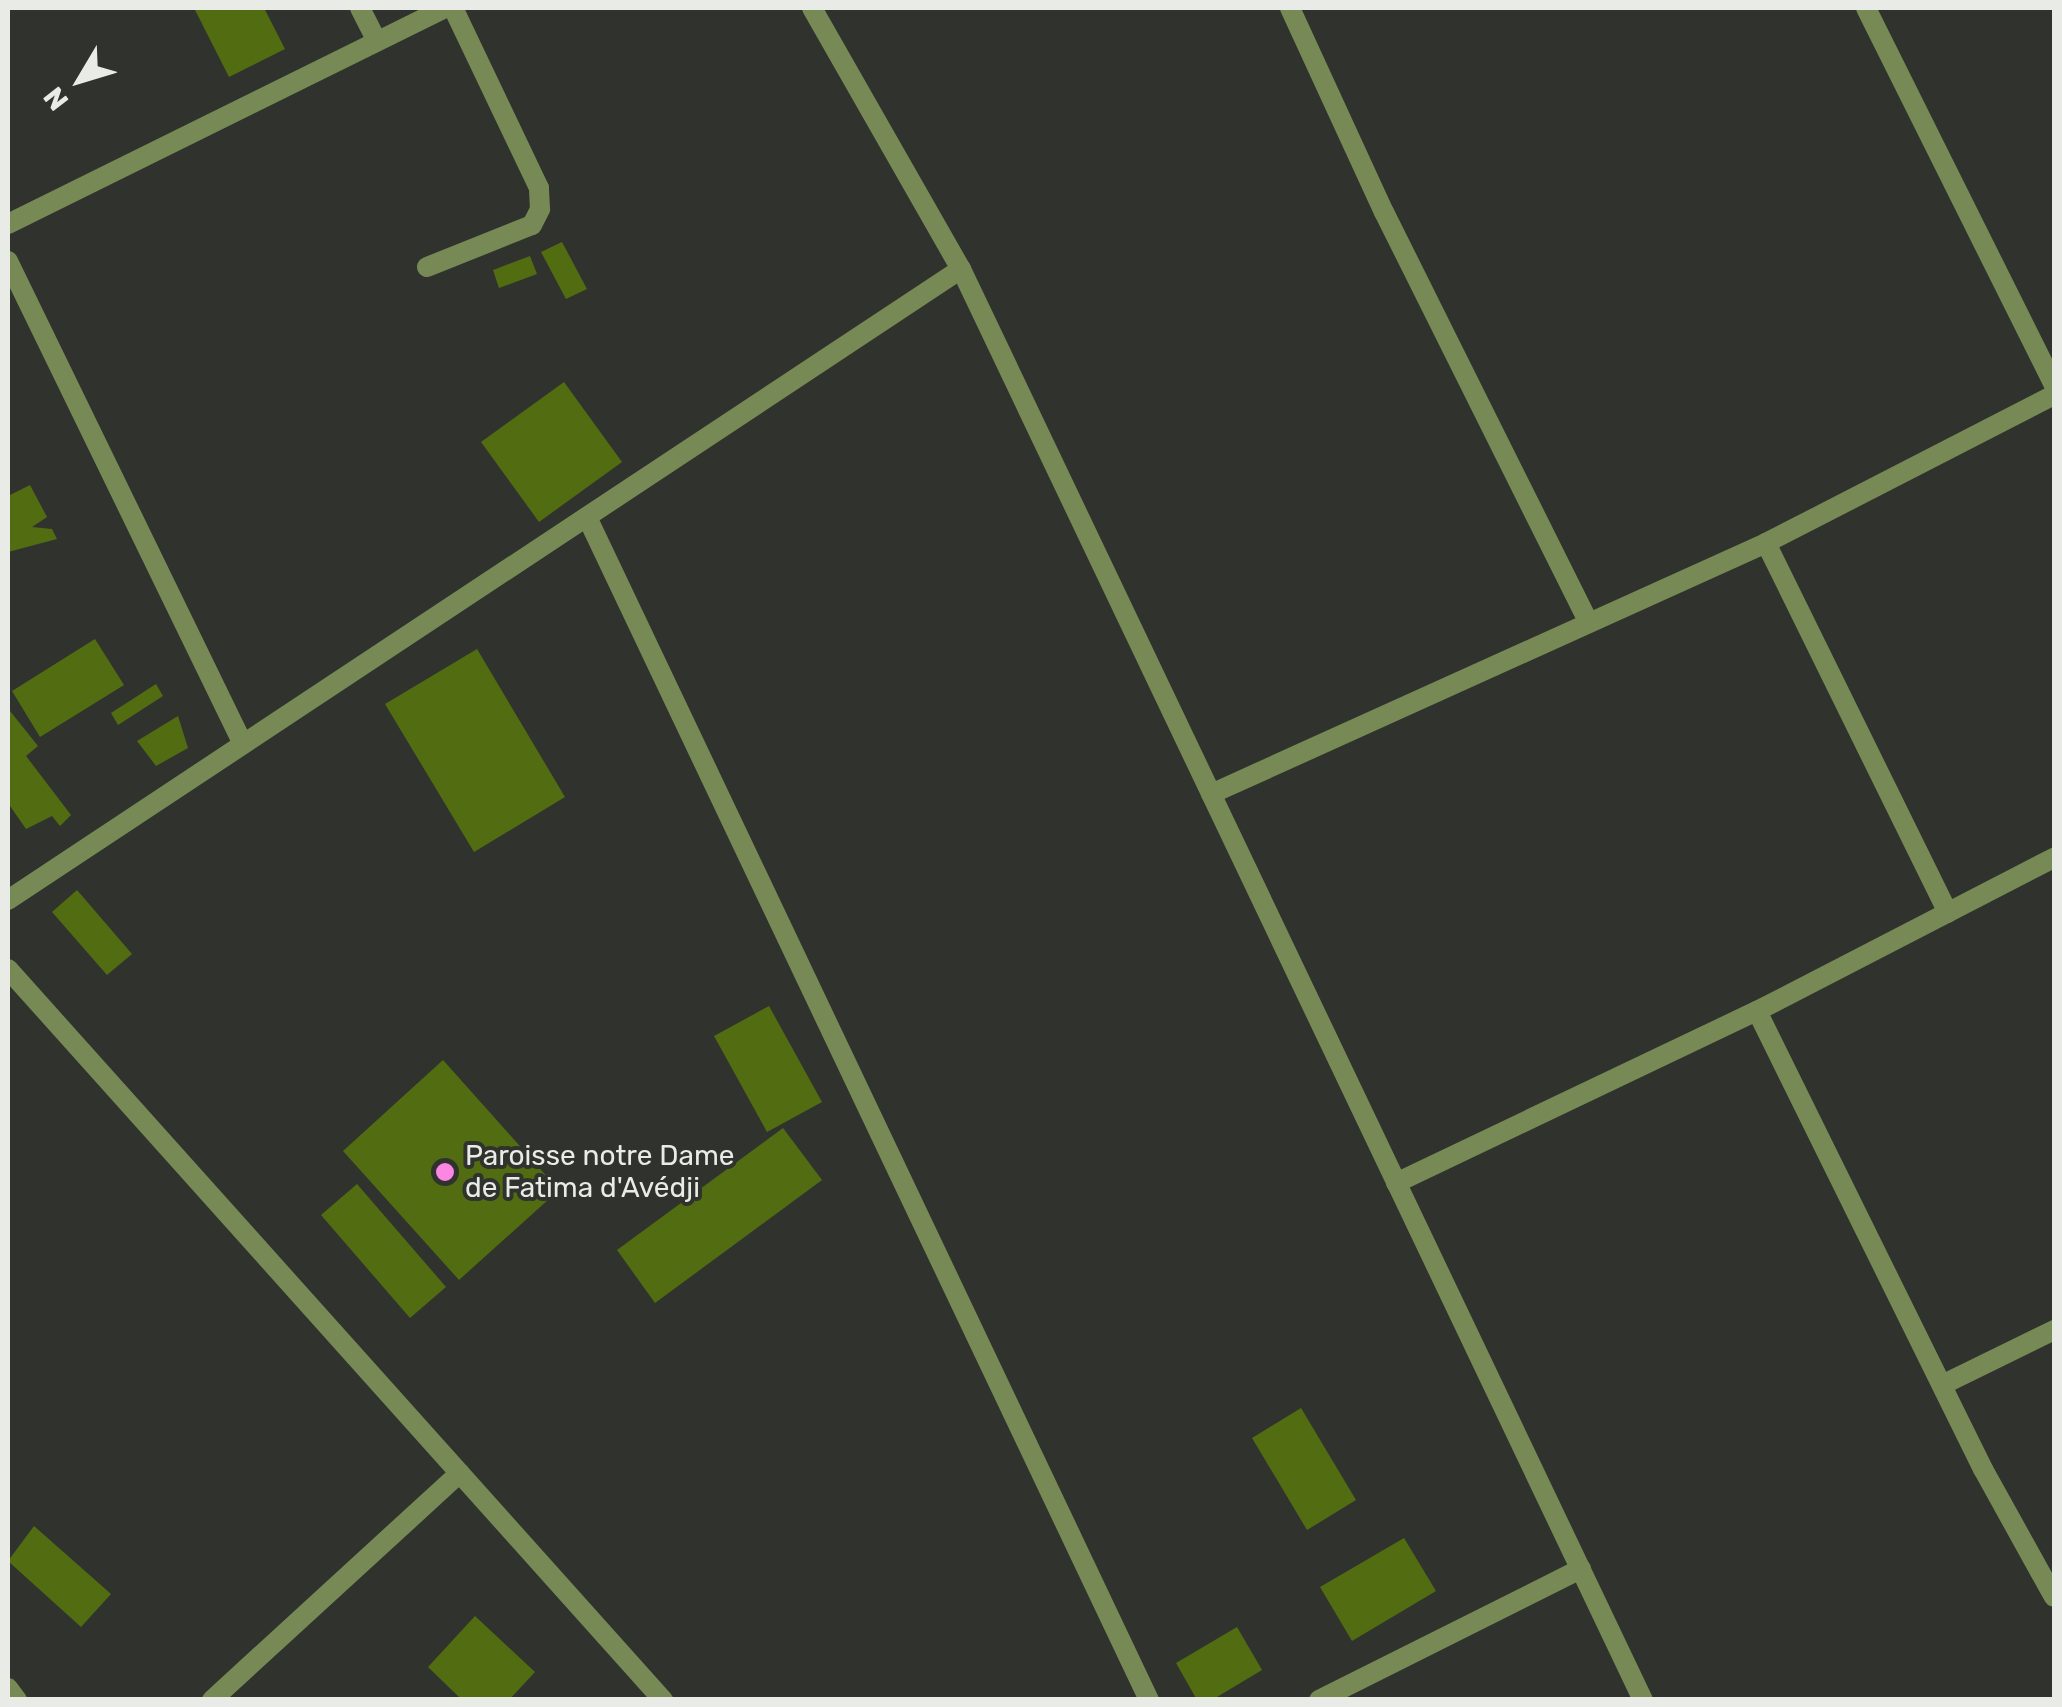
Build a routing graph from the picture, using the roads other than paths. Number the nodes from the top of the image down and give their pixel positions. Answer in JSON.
{"nodes":[{"id":1,"x":360,"y":8,"type":"edge"},
{"id":2,"x":449,"y":8,"type":"edge"},
{"id":3,"x":812,"y":8,"type":"edge"},
{"id":4,"x":1290,"y":8,"type":"edge"},
{"id":5,"x":1866,"y":8,"type":"edge"},
{"id":6,"x":377,"y":42,"type":"junction"},
{"id":7,"x":8,"y":224,"type":"edge"},
{"id":8,"x":8,"y":261,"type":"edge"},
{"id":9,"x":427,"y":267,"type":"dead end"},
{"id":10,"x":962,"y":269,"type":"junction"},
{"id":11,"x":2054,"y":385,"type":"edge"},
{"id":12,"x":2054,"y":395,"type":"edge"},
{"id":13,"x":588,"y":517,"type":"junction"},
{"id":14,"x":1766,"y":543,"type":"junction"},
{"id":15,"x":1588,"y":622,"type":"junction"},
{"id":16,"x":243,"y":744,"type":"junction"},
{"id":17,"x":1212,"y":794,"type":"junction"},
{"id":18,"x":2054,"y":858,"type":"edge"},
{"id":19,"x":8,"y":900,"type":"edge"},
{"id":20,"x":1948,"y":912,"type":"junction"},
{"id":21,"x":8,"y":968,"type":"edge"},
{"id":22,"x":1757,"y":1011,"type":"junction"},
{"id":23,"x":1396,"y":1182,"type":"junction"},
{"id":24,"x":2054,"y":1330,"type":"edge"},
{"id":25,"x":1944,"y":1384,"type":"junction"},
{"id":26,"x":460,"y":1472,"type":"junction"},
{"id":27,"x":1580,"y":1569,"type":"junction"},
{"id":28,"x":2054,"y":1597,"type":"edge"},
{"id":29,"x":8,"y":1688,"type":"edge"},
{"id":30,"x":17,"y":1700,"type":"edge"},
{"id":31,"x":212,"y":1700,"type":"edge"},
{"id":32,"x":664,"y":1700,"type":"edge"},
{"id":33,"x":1149,"y":1700,"type":"edge"},
{"id":34,"x":1318,"y":1700,"type":"edge"},
{"id":35,"x":1642,"y":1700,"type":"edge"}],
"edges":[{"from":1,"to":6,"type":"street"},
{"from":2,"to":6,"type":"street"},
{"from":2,"to":9,"type":"street"},
{"from":3,"to":10,"type":"street"},
{"from":4,"to":15,"type":"street"},
{"from":5,"to":11,"type":"street"},
{"from":6,"to":7,"type":"street"},
{"from":8,"to":16,"type":"street"},
{"from":10,"to":13,"type":"street"},
{"from":10,"to":17,"type":"street"},
{"from":12,"to":14,"type":"street"},
{"from":13,"to":16,"type":"street"},
{"from":13,"to":33,"type":"street"},
{"from":14,"to":15,"type":"street"},
{"from":14,"to":20,"type":"street"},
{"from":15,"to":17,"type":"street"},
{"from":16,"to":19,"type":"street"},
{"from":17,"to":23,"type":"street"},
{"from":18,"to":20,"type":"street"},
{"from":20,"to":22,"type":"street"},
{"from":21,"to":26,"type":"street"},
{"from":22,"to":23,"type":"street"},
{"from":22,"to":25,"type":"street"},
{"from":23,"to":27,"type":"street"},
{"from":24,"to":25,"type":"street"},
{"from":25,"to":28,"type":"street"},
{"from":26,"to":31,"type":"street"},
{"from":26,"to":32,"type":"street"},
{"from":27,"to":34,"type":"street"},
{"from":27,"to":35,"type":"street"},
{"from":29,"to":30,"type":"street"}]}
